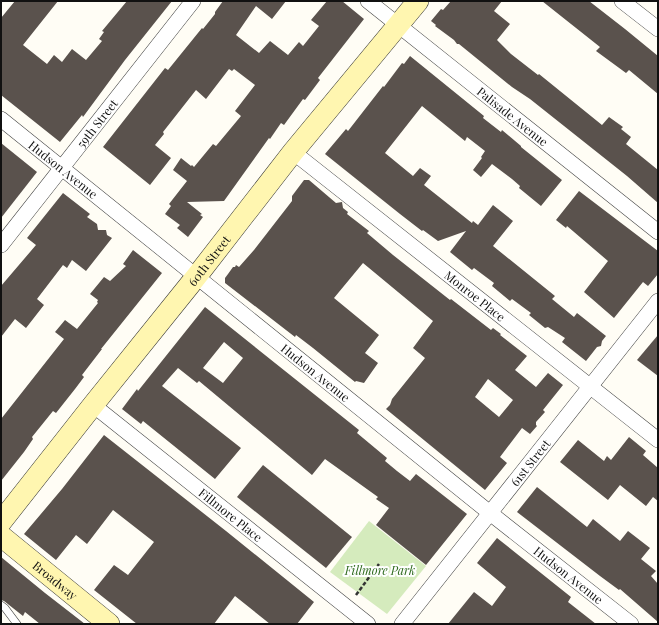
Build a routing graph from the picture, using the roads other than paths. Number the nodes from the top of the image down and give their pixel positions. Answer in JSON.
{"nodes":[{"id":1,"x":193,"y":1,"type":"edge"},
{"id":2,"x":368,"y":1,"type":"edge"},
{"id":3,"x":418,"y":1,"type":"edge"},
{"id":4,"x":622,"y":1,"type":"edge"},
{"id":5,"x":398,"y":25,"type":"junction"},
{"id":6,"x":658,"y":29,"type":"edge"},
{"id":7,"x":1,"y":119,"type":"edge"},
{"id":8,"x":293,"y":152,"type":"junction"},
{"id":9,"x":62,"y":169,"type":"junction"},
{"id":10,"x":658,"y":232,"type":"edge"},
{"id":11,"x":1,"y":245,"type":"edge"},
{"id":12,"x":196,"y":277,"type":"junction"},
{"id":13,"x":658,"y":300,"type":"edge"},
{"id":14,"x":590,"y":386,"type":"junction"},
{"id":15,"x":93,"y":405,"type":"junction"},
{"id":16,"x":658,"y":440,"type":"edge"},
{"id":17,"x":490,"y":513,"type":"junction"},
{"id":18,"x":1,"y":522,"type":"edge"},
{"id":19,"x":1,"y":536,"type":"edge"},
{"id":20,"x":1,"y":605,"type":"edge"},
{"id":21,"x":17,"y":624,"type":"edge"},
{"id":22,"x":109,"y":624,"type":"edge"},
{"id":23,"x":368,"y":624,"type":"edge"},
{"id":24,"x":402,"y":624,"type":"edge"},
{"id":25,"x":631,"y":624,"type":"edge"}],
"edges":[{"from":1,"to":9,"type":"street","name":"59th Street"},
{"from":2,"to":5,"type":"street","name":"Palisade Avenue"},
{"from":3,"to":5,"type":"street","name":"60th Street"},
{"from":4,"to":6,"type":"street"},
{"from":5,"to":8,"type":"street","name":"60th Street"},
{"from":5,"to":10,"type":"street","name":"Palisade Avenue"},
{"from":7,"to":9,"type":"street","name":"Hudson Avenue"},
{"from":8,"to":12,"type":"street","name":"60th Street"},
{"from":8,"to":14,"type":"street","name":"Monroe Place"},
{"from":9,"to":11,"type":"street","name":"59th Street"},
{"from":9,"to":12,"type":"street","name":"Hudson Avenue"},
{"from":12,"to":15,"type":"street","name":"60th Street"},
{"from":12,"to":17,"type":"street","name":"Hudson Avenue"},
{"from":13,"to":14,"type":"street","name":"61st Street"},
{"from":14,"to":16,"type":"street","name":"Monroe Place"},
{"from":14,"to":17,"type":"street","name":"61st Street"},
{"from":15,"to":18,"type":"street","name":"60th Street"},
{"from":15,"to":23,"type":"street","name":"Fillmore Place"},
{"from":17,"to":24,"type":"street","name":"61st Street"},
{"from":17,"to":25,"type":"street","name":"Hudson Avenue"},
{"from":19,"to":22,"type":"street","name":"Broadway"},
{"from":20,"to":21,"type":"lane"}]}
